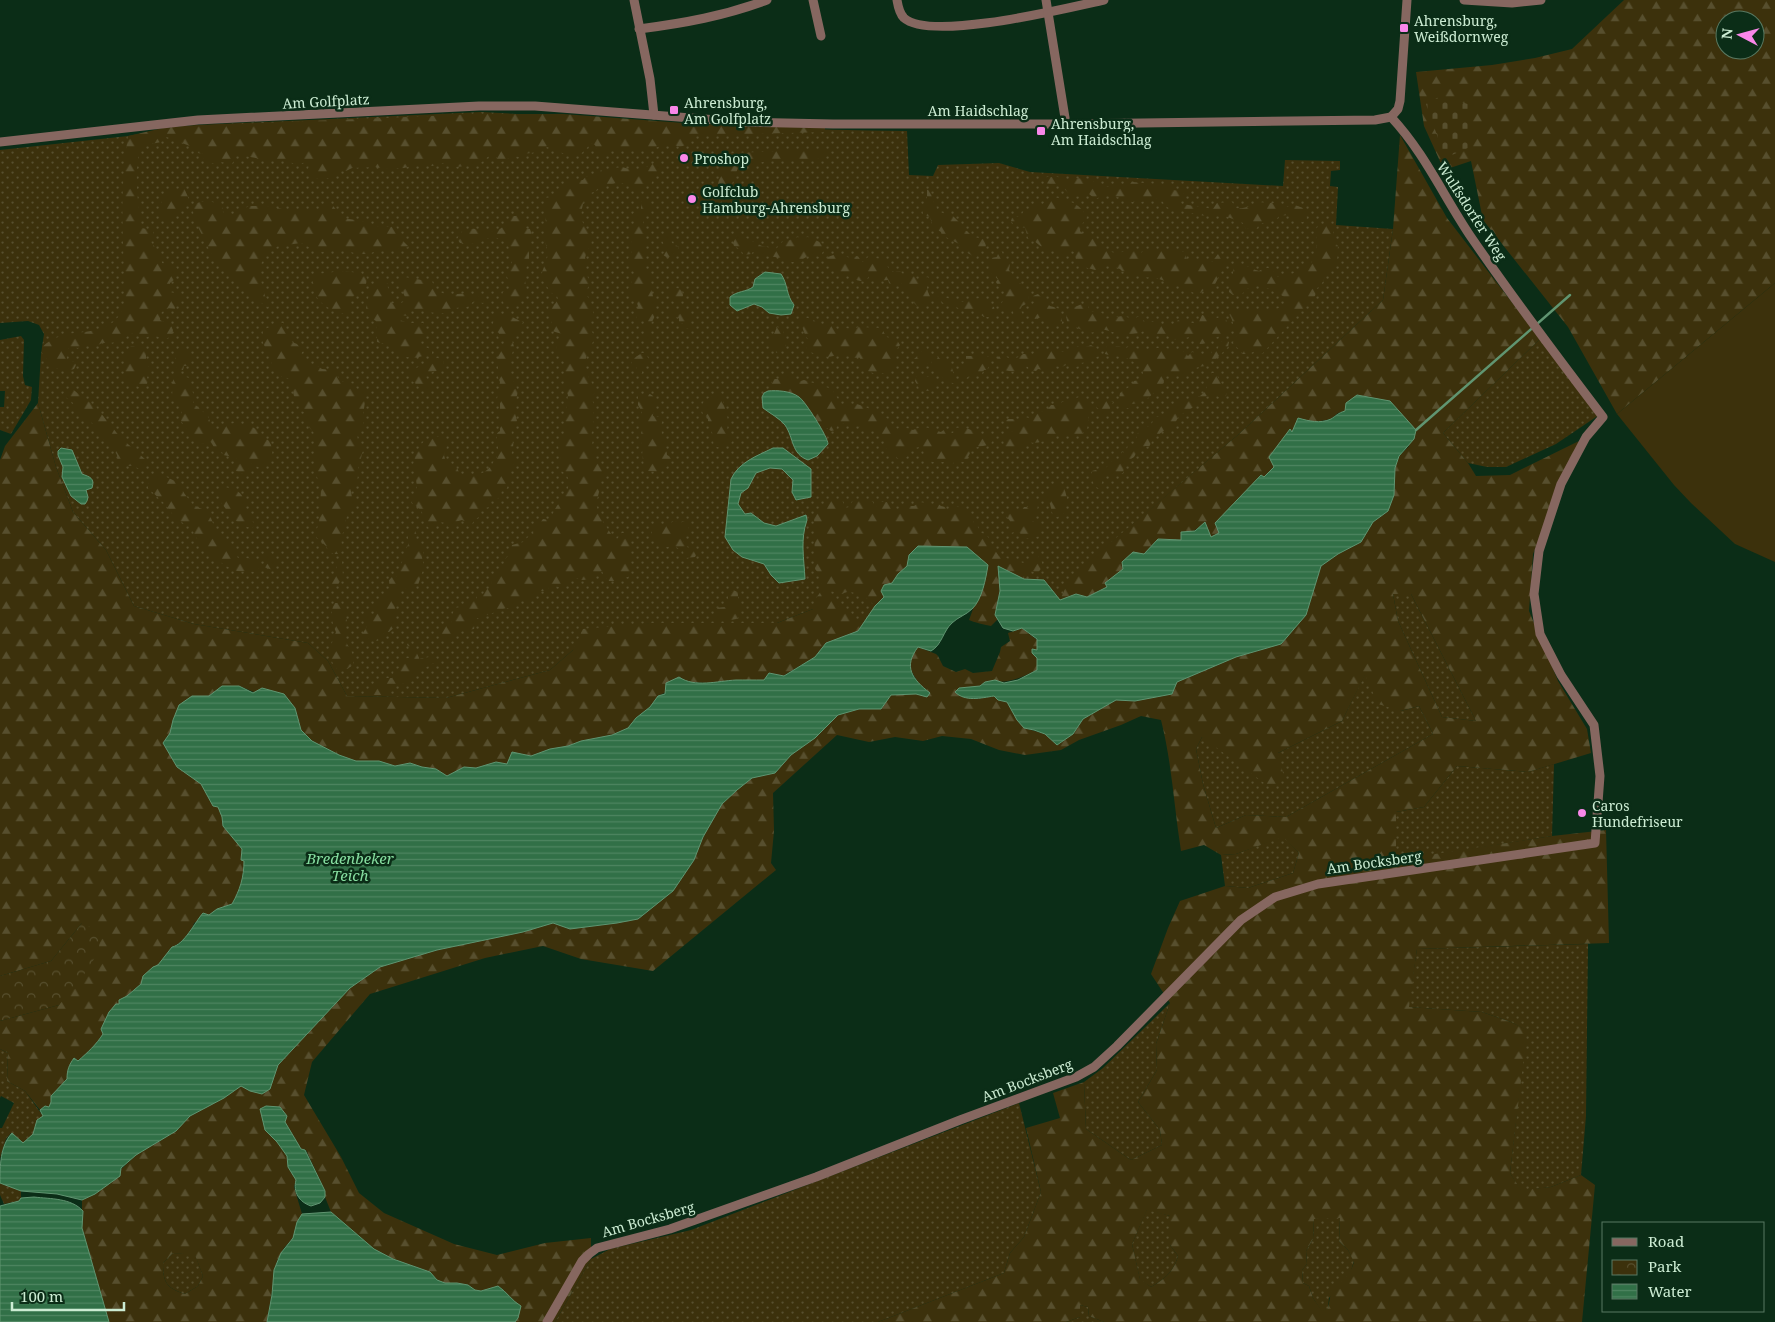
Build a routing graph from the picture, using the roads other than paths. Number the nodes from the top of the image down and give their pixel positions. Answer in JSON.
{"nodes":[{"id":1,"x":634,"y":0,"type":"edge"},
{"id":2,"x":767,"y":0,"type":"edge"},
{"id":3,"x":812,"y":0,"type":"edge"},
{"id":4,"x":897,"y":0,"type":"edge"},
{"id":5,"x":1046,"y":0,"type":"edge"},
{"id":6,"x":1104,"y":0,"type":"edge"},
{"id":7,"x":1407,"y":0,"type":"edge"},
{"id":8,"x":1464,"y":0,"type":"edge"},
{"id":9,"x":1541,"y":0,"type":"edge"},
{"id":10,"x":1526,"y":1,"type":"edge"},
{"id":11,"x":1048,"y":11,"type":"junction"},
{"id":12,"x":639,"y":29,"type":"junction"},
{"id":13,"x":821,"y":36,"type":"dead end"},
{"id":14,"x":654,"y":115,"type":"junction"},
{"id":15,"x":1391,"y":118,"type":"junction"},
{"id":16,"x":1066,"y":124,"type":"junction"},
{"id":17,"x":0,"y":142,"type":"edge"},
{"id":18,"x":1595,"y":843,"type":"joint"},
{"id":19,"x":547,"y":1322,"type":"edge"}],
"edges":[{"from":1,"to":12,"type":"street"},
{"from":2,"to":12,"type":"street"},
{"from":3,"to":13,"type":"street"},
{"from":4,"to":11,"type":"street"},
{"from":5,"to":11,"type":"street"},
{"from":6,"to":11,"type":"street"},
{"from":7,"to":15,"type":"street"},
{"from":8,"to":10,"type":"street"},
{"from":9,"to":10,"type":"street"},
{"from":11,"to":16,"type":"street"},
{"from":12,"to":14,"type":"street"},
{"from":14,"to":16,"type":"street","name":"Am Haidschlag"},
{"from":14,"to":17,"type":"street","name":"Am Golfplatz"},
{"from":15,"to":16,"type":"street","name":"Am Haidschlag"},
{"from":15,"to":18,"type":"street","name":"Wulfsdorfer Weg"},
{"from":18,"to":19,"type":"street","name":"Am Bocksberg"}]}
